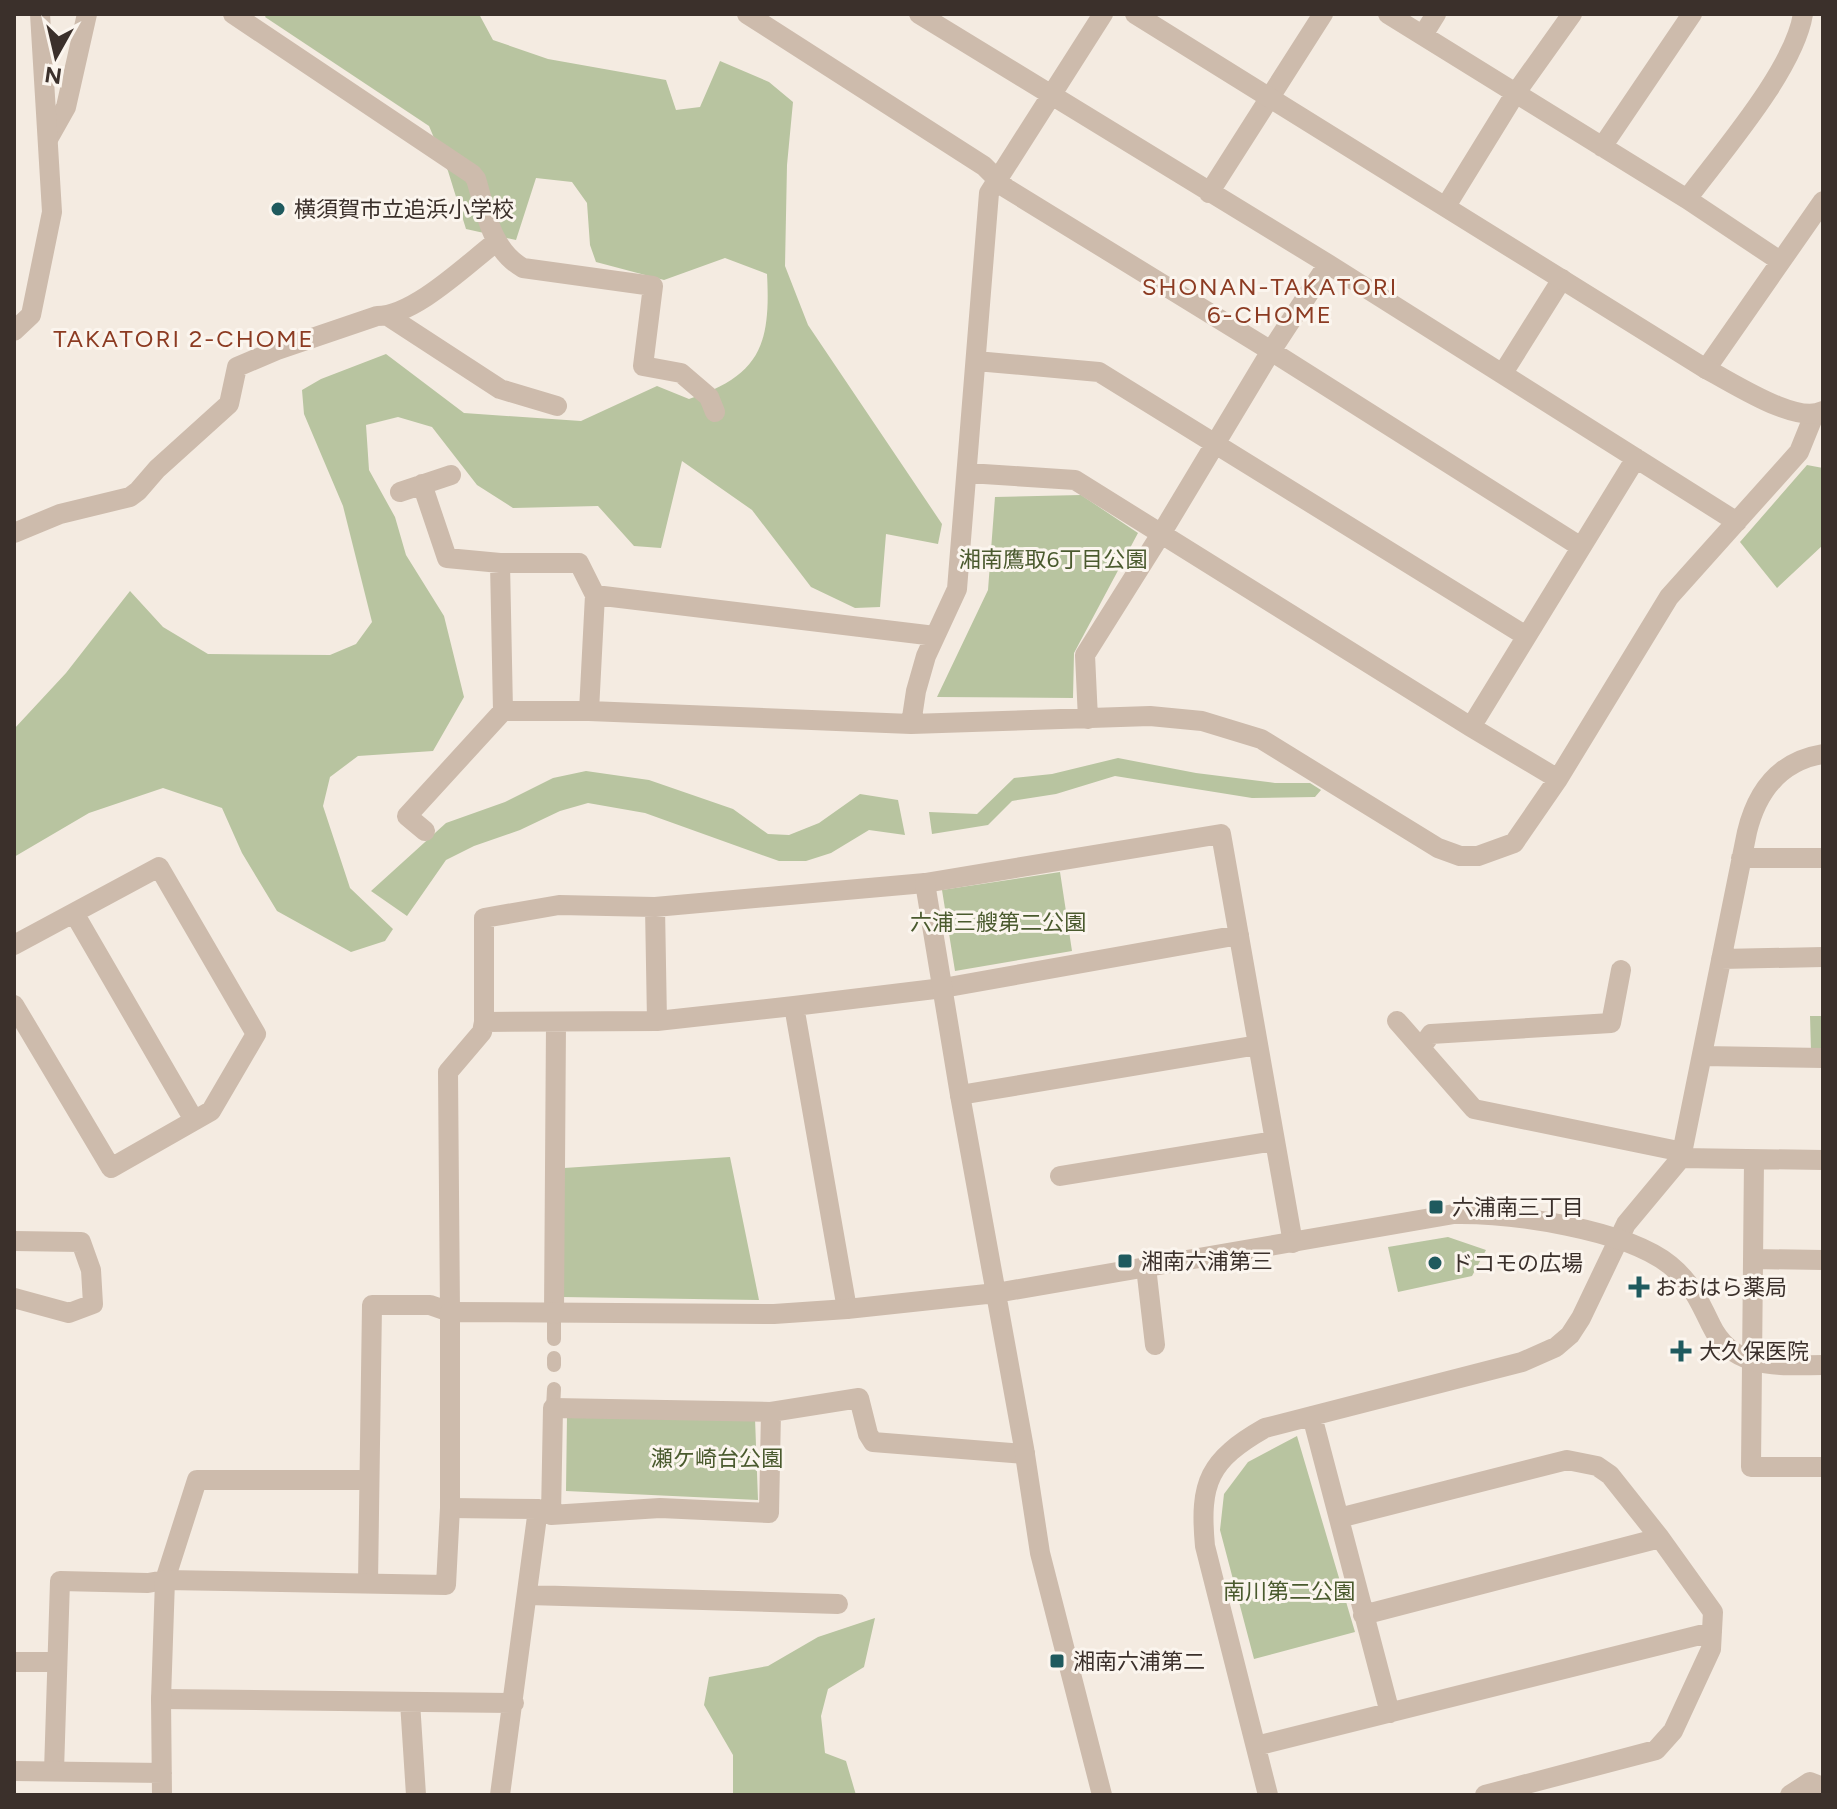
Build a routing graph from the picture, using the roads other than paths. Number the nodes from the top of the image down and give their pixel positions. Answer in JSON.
{"nodes":[{"id":1,"x":40,"y":14,"type":"edge"},
{"id":2,"x":87,"y":14,"type":"edge"},
{"id":3,"x":233,"y":14,"type":"edge"},
{"id":4,"x":747,"y":14,"type":"edge"},
{"id":5,"x":919,"y":14,"type":"edge"},
{"id":6,"x":1103,"y":14,"type":"edge"},
{"id":7,"x":1135,"y":14,"type":"edge"},
{"id":8,"x":1323,"y":14,"type":"edge"},
{"id":9,"x":1388,"y":14,"type":"edge"},
{"id":10,"x":1436,"y":14,"type":"edge"},
{"id":11,"x":1572,"y":14,"type":"edge"},
{"id":12,"x":1692,"y":14,"type":"edge"},
{"id":13,"x":1803,"y":14,"type":"edge"},
{"id":14,"x":1423,"y":35,"type":"junction"},
{"id":15,"x":1515,"y":94,"type":"junction"},
{"id":16,"x":1050,"y":95,"type":"junction"},
{"id":17,"x":1270,"y":96,"type":"junction"},
{"id":18,"x":48,"y":139,"type":"junction"},
{"id":19,"x":1602,"y":147,"type":"junction"},
{"id":20,"x":998,"y":179,"type":"junction"},
{"id":21,"x":1209,"y":193,"type":"junction"},
{"id":22,"x":1687,"y":199,"type":"junction"},
{"id":23,"x":1823,"y":201,"type":"edge"},
{"id":24,"x":1446,"y":206,"type":"junction"},
{"id":25,"x":496,"y":242,"type":"junction"},
{"id":26,"x":1780,"y":261,"type":"junction"},
{"id":27,"x":1328,"y":264,"type":"junction"},
{"id":28,"x":1562,"y":279,"type":"junction"},
{"id":29,"x":23,"y":311,"type":"edge"},
{"id":30,"x":388,"y":316,"type":"junction"},
{"id":31,"x":14,"y":331,"type":"edge"},
{"id":32,"x":1271,"y":351,"type":"junction"},
{"id":33,"x":976,"y":361,"type":"junction"},
{"id":34,"x":1706,"y":369,"type":"junction"},
{"id":35,"x":1503,"y":373,"type":"junction"},
{"id":36,"x":557,"y":406,"type":"dead end"},
{"id":37,"x":715,"y":412,"type":"dead end"},
{"id":38,"x":1819,"y":413,"type":"edge"},
{"id":39,"x":1216,"y":443,"type":"junction"},
{"id":40,"x":1636,"y":458,"type":"junction"},
{"id":41,"x":968,"y":473,"type":"junction"},
{"id":42,"x":451,"y":475,"type":"dead end"},
{"id":43,"x":422,"y":484,"type":"junction"},
{"id":44,"x":400,"y":492,"type":"dead end"},
{"id":45,"x":1737,"y":522,"type":"junction"},
{"id":46,"x":14,"y":533,"type":"edge"},
{"id":47,"x":1161,"y":534,"type":"junction"},
{"id":48,"x":1581,"y":547,"type":"junction"},
{"id":49,"x":500,"y":563,"type":"junction"},
{"id":50,"x":595,"y":595,"type":"junction"},
{"id":51,"x":935,"y":636,"type":"junction"},
{"id":52,"x":1526,"y":636,"type":"junction"},
{"id":53,"x":503,"y":711,"type":"junction"},
{"id":54,"x":589,"y":711,"type":"junction"},
{"id":55,"x":1088,"y":719,"type":"junction"},
{"id":56,"x":911,"y":724,"type":"junction"},
{"id":57,"x":1471,"y":727,"type":"junction"},
{"id":58,"x":1823,"y":754,"type":"edge"},
{"id":59,"x":1558,"y":779,"type":"junction"},
{"id":60,"x":425,"y":831,"type":"dead end"},
{"id":61,"x":1741,"y":858,"type":"junction"},
{"id":62,"x":1823,"y":858,"type":"edge"},
{"id":63,"x":925,"y":883,"type":"junction"},
{"id":64,"x":655,"y":907,"type":"junction"},
{"id":65,"x":74,"y":913,"type":"junction"},
{"id":66,"x":1239,"y":935,"type":"junction"},
{"id":67,"x":14,"y":945,"type":"edge"},
{"id":68,"x":1823,"y":957,"type":"edge"},
{"id":69,"x":1721,"y":959,"type":"junction"},
{"id":70,"x":1621,"y":970,"type":"dead end"},
{"id":71,"x":943,"y":988,"type":"junction"},
{"id":72,"x":14,"y":1005,"type":"edge"},
{"id":73,"x":794,"y":1006,"type":"junction"},
{"id":74,"x":657,"y":1021,"type":"junction"},
{"id":75,"x":1397,"y":1021,"type":"dead end"},
{"id":76,"x":484,"y":1022,"type":"junction"},
{"id":77,"x":556,"y":1023,"type":"junction"},
{"id":78,"x":1258,"y":1045,"type":"junction"},
{"id":79,"x":1421,"y":1048,"type":"junction"},
{"id":80,"x":1702,"y":1056,"type":"junction"},
{"id":81,"x":1823,"y":1058,"type":"edge"},
{"id":82,"x":960,"y":1095,"type":"junction"},
{"id":83,"x":194,"y":1120,"type":"junction"},
{"id":84,"x":1275,"y":1141,"type":"junction"},
{"id":85,"x":1682,"y":1155,"type":"junction"},
{"id":86,"x":1754,"y":1160,"type":"junction"},
{"id":87,"x":1823,"y":1160,"type":"edge"},
{"id":88,"x":1060,"y":1176,"type":"dead end"},
{"id":89,"x":1618,"y":1239,"type":"junction"},
{"id":90,"x":14,"y":1241,"type":"edge"},
{"id":91,"x":1293,"y":1243,"type":"junction"},
{"id":92,"x":1753,"y":1259,"type":"junction"},
{"id":93,"x":1823,"y":1260,"type":"edge"},
{"id":94,"x":1146,"y":1267,"type":"junction"},
{"id":95,"x":996,"y":1293,"type":"junction"},
{"id":96,"x":14,"y":1298,"type":"edge"},
{"id":97,"x":847,"y":1309,"type":"junction"},
{"id":98,"x":450,"y":1312,"type":"junction"},
{"id":99,"x":554,"y":1314,"type":"junction"},
{"id":100,"x":554,"y":1339,"type":"dead end"},
{"id":101,"x":1155,"y":1345,"type":"dead end"},
{"id":102,"x":1752,"y":1362,"type":"junction"},
{"id":103,"x":1823,"y":1365,"type":"edge"},
{"id":104,"x":771,"y":1412,"type":"junction"},
{"id":105,"x":1312,"y":1416,"type":"junction"},
{"id":106,"x":1025,"y":1454,"type":"junction"},
{"id":107,"x":1823,"y":1467,"type":"edge"},
{"id":108,"x":369,"y":1480,"type":"junction"},
{"id":109,"x":450,"y":1508,"type":"junction"},
{"id":110,"x":545,"y":1512,"type":"junction"},
{"id":111,"x":1339,"y":1518,"type":"junction"},
{"id":112,"x":1660,"y":1538,"type":"junction"},
{"id":113,"x":165,"y":1580,"type":"junction"},
{"id":114,"x":368,"y":1583,"type":"junction"},
{"id":115,"x":528,"y":1595,"type":"junction"},
{"id":116,"x":838,"y":1604,"type":"dead end"},
{"id":117,"x":1363,"y":1615,"type":"junction"},
{"id":118,"x":1712,"y":1632,"type":"junction"},
{"id":119,"x":14,"y":1662,"type":"edge"},
{"id":120,"x":57,"y":1662,"type":"junction"},
{"id":121,"x":161,"y":1699,"type":"junction"},
{"id":122,"x":410,"y":1702,"type":"junction"},
{"id":123,"x":514,"y":1703,"type":"junction"},
{"id":124,"x":1390,"y":1713,"type":"junction"},
{"id":125,"x":1256,"y":1746,"type":"junction"},
{"id":126,"x":14,"y":1771,"type":"edge"},
{"id":127,"x":54,"y":1771,"type":"junction"},
{"id":128,"x":162,"y":1773,"type":"junction"},
{"id":129,"x":1823,"y":1787,"type":"edge"},
{"id":130,"x":162,"y":1795,"type":"edge"},
{"id":131,"x":416,"y":1795,"type":"edge"},
{"id":132,"x":500,"y":1795,"type":"edge"},
{"id":133,"x":1102,"y":1795,"type":"edge"},
{"id":134,"x":1268,"y":1795,"type":"edge"},
{"id":135,"x":1485,"y":1795,"type":"edge"},
{"id":136,"x":1790,"y":1795,"type":"edge"}],
"edges":[{"from":1,"to":18,"type":"street"},
{"from":2,"to":18,"type":"street"},
{"from":3,"to":25,"type":"street"},
{"from":4,"to":20,"type":"street"},
{"from":5,"to":16,"type":"street"},
{"from":6,"to":16,"type":"street"},
{"from":7,"to":17,"type":"street"},
{"from":8,"to":17,"type":"street"},
{"from":9,"to":14,"type":"street"},
{"from":10,"to":14,"type":"street"},
{"from":11,"to":15,"type":"street"},
{"from":12,"to":19,"type":"street"},
{"from":13,"to":22,"type":"street"},
{"from":14,"to":15,"type":"street"},
{"from":15,"to":19,"type":"street"},
{"from":15,"to":24,"type":"street"},
{"from":16,"to":20,"type":"street"},
{"from":16,"to":21,"type":"street"},
{"from":17,"to":21,"type":"street"},
{"from":17,"to":24,"type":"street"},
{"from":18,"to":29,"type":"street"},
{"from":19,"to":22,"type":"street"},
{"from":20,"to":32,"type":"street"},
{"from":20,"to":33,"type":"street"},
{"from":21,"to":27,"type":"street"},
{"from":22,"to":26,"type":"street"},
{"from":23,"to":26,"type":"street"},
{"from":24,"to":28,"type":"street"},
{"from":25,"to":30,"type":"street"},
{"from":25,"to":37,"type":"street"},
{"from":26,"to":34,"type":"street"},
{"from":27,"to":32,"type":"street"},
{"from":27,"to":35,"type":"street"},
{"from":28,"to":34,"type":"street"},
{"from":28,"to":35,"type":"street"},
{"from":29,"to":31,"type":"street"},
{"from":30,"to":36,"type":"street"},
{"from":30,"to":46,"type":"street"},
{"from":32,"to":39,"type":"street"},
{"from":32,"to":48,"type":"street"},
{"from":33,"to":39,"type":"street"},
{"from":33,"to":41,"type":"street"},
{"from":34,"to":38,"type":"street"},
{"from":35,"to":40,"type":"street"},
{"from":38,"to":45,"type":"street"},
{"from":39,"to":47,"type":"street"},
{"from":39,"to":52,"type":"street"},
{"from":40,"to":45,"type":"street"},
{"from":40,"to":48,"type":"street"},
{"from":41,"to":47,"type":"street"},
{"from":41,"to":51,"type":"street"},
{"from":42,"to":43,"type":"street"},
{"from":43,"to":44,"type":"street"},
{"from":43,"to":49,"type":"street"},
{"from":45,"to":59,"type":"street"},
{"from":47,"to":55,"type":"street"},
{"from":47,"to":57,"type":"street"},
{"from":48,"to":52,"type":"street"},
{"from":49,"to":50,"type":"street"},
{"from":49,"to":53,"type":"street"},
{"from":50,"to":51,"type":"street"},
{"from":50,"to":54,"type":"street"},
{"from":51,"to":56,"type":"street"},
{"from":52,"to":57,"type":"street"},
{"from":53,"to":54,"type":"street"},
{"from":53,"to":60,"type":"street"},
{"from":54,"to":56,"type":"street"},
{"from":55,"to":56,"type":"street"},
{"from":55,"to":59,"type":"street"},
{"from":57,"to":59,"type":"street"},
{"from":58,"to":61,"type":"street"},
{"from":61,"to":62,"type":"street"},
{"from":61,"to":69,"type":"street"},
{"from":63,"to":64,"type":"street"},
{"from":63,"to":66,"type":"street"},
{"from":63,"to":71,"type":"street"},
{"from":64,"to":74,"type":"street"},
{"from":64,"to":76,"type":"street"},
{"from":65,"to":67,"type":"street"},
{"from":65,"to":83,"type":"street"},
{"from":65,"to":83,"type":"street"},
{"from":66,"to":71,"type":"street"},
{"from":66,"to":78,"type":"street"},
{"from":68,"to":69,"type":"street"},
{"from":69,"to":80,"type":"street"},
{"from":70,"to":79,"type":"street"},
{"from":71,"to":73,"type":"street"},
{"from":71,"to":82,"type":"street"},
{"from":72,"to":83,"type":"street"},
{"from":73,"to":74,"type":"street"},
{"from":73,"to":97,"type":"street"},
{"from":74,"to":77,"type":"street"},
{"from":75,"to":79,"type":"street"},
{"from":76,"to":77,"type":"street"},
{"from":76,"to":98,"type":"street"},
{"from":77,"to":99,"type":"street"},
{"from":78,"to":82,"type":"street"},
{"from":78,"to":84,"type":"street"},
{"from":79,"to":85,"type":"street"},
{"from":80,"to":81,"type":"street"},
{"from":80,"to":85,"type":"street"},
{"from":82,"to":95,"type":"street"},
{"from":84,"to":88,"type":"street"},
{"from":84,"to":91,"type":"street"},
{"from":85,"to":86,"type":"street"},
{"from":85,"to":89,"type":"street"},
{"from":86,"to":87,"type":"street"},
{"from":86,"to":92,"type":"street"},
{"from":89,"to":91,"type":"street"},
{"from":89,"to":102,"type":"street"},
{"from":89,"to":105,"type":"street"},
{"from":90,"to":96,"type":"street"},
{"from":91,"to":94,"type":"street"},
{"from":92,"to":93,"type":"street"},
{"from":92,"to":102,"type":"street"},
{"from":94,"to":95,"type":"street"},
{"from":94,"to":101,"type":"street"},
{"from":95,"to":97,"type":"street"},
{"from":95,"to":106,"type":"street"},
{"from":97,"to":99,"type":"street"},
{"from":98,"to":99,"type":"street"},
{"from":98,"to":108,"type":"street"},
{"from":98,"to":109,"type":"street"},
{"from":99,"to":100,"type":"street"},
{"from":102,"to":103,"type":"street"},
{"from":102,"to":107,"type":"street"},
{"from":104,"to":106,"type":"street"},
{"from":104,"to":110,"type":"street"},
{"from":104,"to":110,"type":"street"},
{"from":105,"to":111,"type":"street"},
{"from":105,"to":125,"type":"street"},
{"from":106,"to":133,"type":"street"},
{"from":108,"to":113,"type":"street"},
{"from":108,"to":114,"type":"street"},
{"from":109,"to":110,"type":"street"},
{"from":109,"to":114,"type":"street"},
{"from":110,"to":115,"type":"street"},
{"from":111,"to":112,"type":"street"},
{"from":111,"to":117,"type":"street"},
{"from":112,"to":117,"type":"street"},
{"from":112,"to":118,"type":"street"},
{"from":113,"to":114,"type":"street"},
{"from":113,"to":120,"type":"street"},
{"from":113,"to":121,"type":"street"},
{"from":115,"to":116,"type":"street"},
{"from":115,"to":123,"type":"street"},
{"from":117,"to":124,"type":"street"},
{"from":118,"to":124,"type":"street"},
{"from":118,"to":135,"type":"street"},
{"from":119,"to":120,"type":"street"},
{"from":120,"to":127,"type":"street"},
{"from":121,"to":122,"type":"street"},
{"from":121,"to":128,"type":"street"},
{"from":122,"to":123,"type":"street"},
{"from":122,"to":131,"type":"street"},
{"from":123,"to":132,"type":"street"},
{"from":124,"to":125,"type":"street"},
{"from":125,"to":134,"type":"street"},
{"from":126,"to":127,"type":"street"},
{"from":127,"to":128,"type":"street"},
{"from":128,"to":130,"type":"street"},
{"from":129,"to":136,"type":"street"}]}
